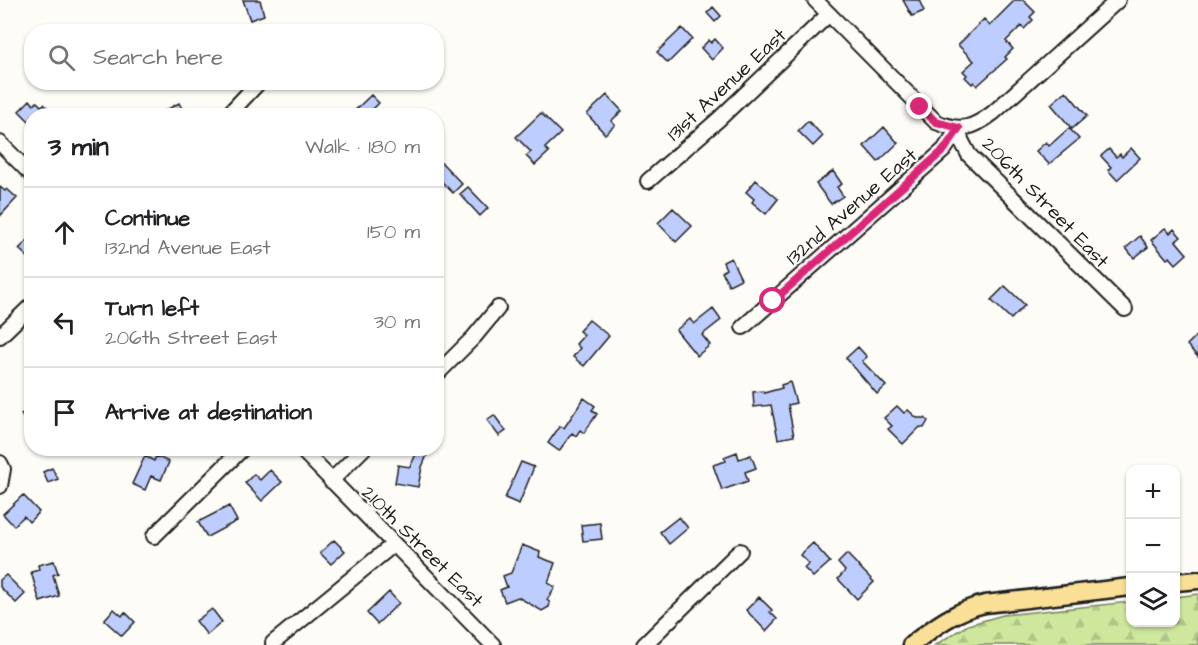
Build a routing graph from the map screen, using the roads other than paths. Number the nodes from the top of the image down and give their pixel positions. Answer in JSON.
{"nodes":[{"id":1,"x":815,"y":0,"type":"edge"},
{"id":2,"x":1118,"y":0,"type":"edge"},
{"id":3,"x":829,"y":14,"type":"junction"},
{"id":4,"x":251,"y":90,"type":"edge"},
{"id":5,"x":234,"y":108,"type":"edge"},
{"id":6,"x":959,"y":128,"type":"junction"},
{"id":7,"x":0,"y":143,"type":"edge"},
{"id":8,"x":24,"y":167,"type":"edge"},
{"id":9,"x":648,"y":182,"type":"dead end"},
{"id":10,"x":498,"y":308,"type":"dead end"},
{"id":11,"x":1125,"y":309,"type":"dead end"},
{"id":12,"x":24,"y":312,"type":"edge"},
{"id":13,"x":743,"y":327,"type":"dead end"},
{"id":14,"x":0,"y":336,"type":"edge"},
{"id":15,"x":444,"y":367,"type":"edge"},
{"id":16,"x":235,"y":456,"type":"edge"},
{"id":17,"x":308,"y":456,"type":"edge"},
{"id":18,"x":356,"y":456,"type":"edge"},
{"id":19,"x":0,"y":463,"type":"edge"},
{"id":20,"x":331,"y":481,"type":"junction"},
{"id":21,"x":0,"y":486,"type":"edge"},
{"id":22,"x":154,"y":536,"type":"dead end"},
{"id":23,"x":394,"y":544,"type":"junction"},
{"id":24,"x":740,"y":551,"type":"dead end"},
{"id":25,"x":1198,"y":580,"type":"edge"},
{"id":26,"x":1180,"y":582,"type":"edge"},
{"id":27,"x":1126,"y":588,"type":"edge"},
{"id":28,"x":273,"y":643,"type":"dead end"},
{"id":29,"x":494,"y":645,"type":"edge"},
{"id":30,"x":644,"y":645,"type":"edge"},
{"id":31,"x":911,"y":645,"type":"edge"}],
"edges":[{"from":1,"to":3,"type":"street","name":"206th Street East"},
{"from":2,"to":6,"type":"street"},
{"from":3,"to":6,"type":"street","name":"206th Street East"},
{"from":3,"to":9,"type":"street","name":"131st Avenue East"},
{"from":4,"to":5,"type":"street"},
{"from":6,"to":11,"type":"street","name":"206th Street East"},
{"from":6,"to":13,"type":"street","name":"132nd Avenue East"},
{"from":7,"to":8,"type":"street"},
{"from":10,"to":15,"type":"street"},
{"from":12,"to":14,"type":"street"},
{"from":16,"to":22,"type":"street"},
{"from":17,"to":20,"type":"street","name":"210th Street East"},
{"from":18,"to":20,"type":"street"},
{"from":19,"to":21,"type":"street"},
{"from":20,"to":23,"type":"street","name":"210th Street East"},
{"from":23,"to":28,"type":"street"},
{"from":23,"to":29,"type":"street","name":"210th Street East"},
{"from":24,"to":30,"type":"street"},
{"from":25,"to":26,"type":"main road"},
{"from":27,"to":31,"type":"main road"}]}
